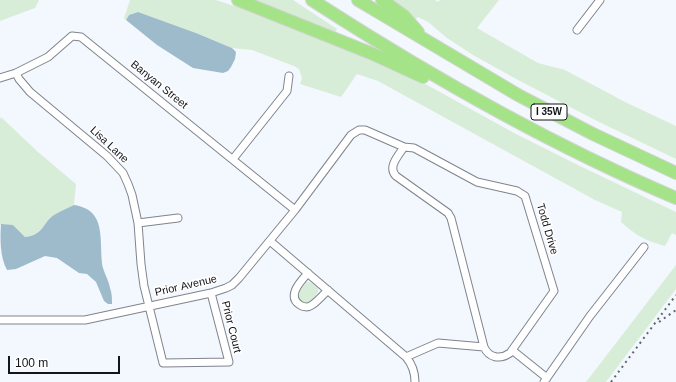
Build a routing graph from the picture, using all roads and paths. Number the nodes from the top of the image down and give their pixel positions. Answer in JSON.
{"nodes":[{"id":1,"x":238,"y":0,"type":"edge"},
{"id":2,"x":312,"y":0,"type":"edge"},
{"id":3,"x":358,"y":0,"type":"edge"},
{"id":4,"x":382,"y":0,"type":"edge"},
{"id":5,"x":600,"y":0,"type":"edge"},
{"id":6,"x":577,"y":30,"type":"dead end"},
{"id":7,"x":427,"y":42,"type":"junction"},
{"id":8,"x":16,"y":73,"type":"junction"},
{"id":9,"x":289,"y":76,"type":"dead end"},
{"id":10,"x":0,"y":78,"type":"edge"},
{"id":11,"x":490,"y":107,"type":"junction"},
{"id":12,"x":404,"y":147,"type":"junction"},
{"id":13,"x":233,"y":159,"type":"junction"},
{"id":14,"x":676,"y":173,"type":"edge"},
{"id":15,"x":676,"y":198,"type":"edge"},
{"id":16,"x":295,"y":210,"type":"junction"},
{"id":17,"x":178,"y":218,"type":"dead end"},
{"id":18,"x":138,"y":224,"type":"junction"},
{"id":19,"x":270,"y":241,"type":"junction"},
{"id":20,"x":644,"y":247,"type":"dead end"},
{"id":21,"x":308,"y":273,"type":"junction"},
{"id":22,"x":328,"y":290,"type":"junction"},
{"id":23,"x":211,"y":293,"type":"junction"},
{"id":24,"x":150,"y":306,"type":"junction"},
{"id":25,"x":0,"y":320,"type":"edge"},
{"id":26,"x":484,"y":347,"type":"junction"},
{"id":27,"x":512,"y":350,"type":"junction"},
{"id":28,"x":406,"y":357,"type":"junction"},
{"id":29,"x":545,"y":380,"type":"edge"},
{"id":30,"x":415,"y":382,"type":"edge"}],
"edges":[{"from":1,"to":11,"type":"highway"},
{"from":2,"to":11,"type":"highway","number":"I 35W"},
{"from":3,"to":7,"type":"highway","number":"I 35W"},
{"from":4,"to":7,"type":"highway"},
{"from":5,"to":6,"type":"street"},
{"from":7,"to":14,"type":"highway","number":"I 35W"},
{"from":8,"to":10,"type":"street","name":"Banyan Street"},
{"from":8,"to":13,"type":"street","name":"Banyan Street"},
{"from":8,"to":18,"type":"street","name":"Lisa Lane"},
{"from":9,"to":13,"type":"street"},
{"from":11,"to":15,"type":"highway","number":"I 35W"},
{"from":12,"to":16,"type":"street","name":"Todd Drive"},
{"from":12,"to":26,"type":"street"},
{"from":12,"to":27,"type":"street","name":"Todd Drive"},
{"from":13,"to":16,"type":"street","name":"Banyan Street"},
{"from":16,"to":19,"type":"street","name":"Todd Drive"},
{"from":17,"to":18,"type":"street"},
{"from":18,"to":24,"type":"street","name":"Lisa Lane"},
{"from":19,"to":21,"type":"street"},
{"from":19,"to":23,"type":"street","name":"Prior Avenue"},
{"from":20,"to":29,"type":"street"},
{"from":21,"to":22,"type":"street"},
{"from":21,"to":22,"type":"street"},
{"from":22,"to":28,"type":"street"},
{"from":23,"to":24,"type":"street","name":"Prior Avenue"},
{"from":23,"to":24,"type":"street","name":"Prior Court"},
{"from":24,"to":25,"type":"street","name":"Prior Avenue"},
{"from":26,"to":27,"type":"street"},
{"from":26,"to":28,"type":"street"},
{"from":27,"to":29,"type":"street"},
{"from":28,"to":30,"type":"street"}]}
